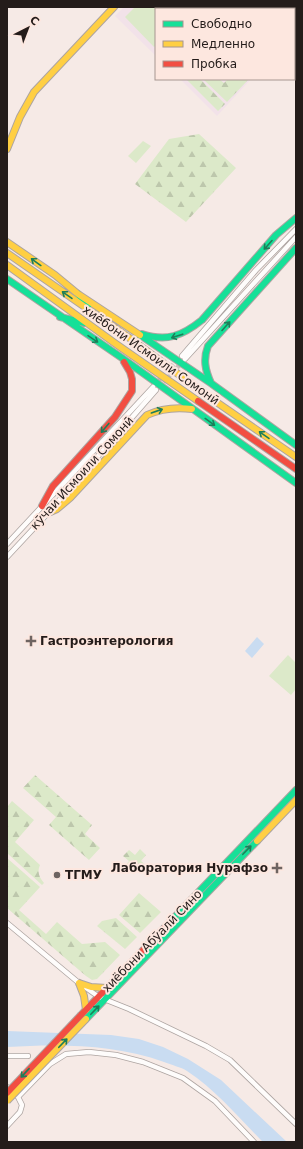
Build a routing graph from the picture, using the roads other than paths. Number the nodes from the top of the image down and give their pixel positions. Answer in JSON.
{"nodes":[{"id":1,"x":114,"y":7,"type":"edge"},
{"id":2,"x":7,"y":149,"type":"edge"},
{"id":3,"x":296,"y":218,"type":"edge"},
{"id":4,"x":296,"y":229,"type":"edge"},
{"id":5,"x":296,"y":237,"type":"edge"},
{"id":6,"x":7,"y":242,"type":"edge"},
{"id":7,"x":296,"y":248,"type":"edge"},
{"id":8,"x":7,"y":253,"type":"edge"},
{"id":9,"x":7,"y":265,"type":"edge"},
{"id":10,"x":7,"y":280,"type":"edge"},
{"id":11,"x":78,"y":294,"type":"junction"},
{"id":12,"x":94,"y":315,"type":"junction"},
{"id":13,"x":60,"y":317,"type":"junction"},
{"id":14,"x":89,"y":324,"type":"junction"},
{"id":15,"x":134,"y":330,"type":"junction"},
{"id":16,"x":122,"y":358,"type":"junction"},
{"id":17,"x":212,"y":384,"type":"junction"},
{"id":18,"x":194,"y":410,"type":"junction"},
{"id":19,"x":296,"y":445,"type":"edge"},
{"id":20,"x":296,"y":457,"type":"edge"},
{"id":21,"x":87,"y":458,"type":"junction"},
{"id":22,"x":92,"y":462,"type":"junction"},
{"id":23,"x":296,"y":469,"type":"edge"},
{"id":24,"x":296,"y":483,"type":"edge"},
{"id":25,"x":42,"y":506,"type":"junction"},
{"id":26,"x":48,"y":512,"type":"junction"},
{"id":27,"x":7,"y":544,"type":"edge"},
{"id":28,"x":7,"y":557,"type":"edge"},
{"id":29,"x":296,"y":790,"type":"edge"},
{"id":30,"x":296,"y":800,"type":"edge"},
{"id":31,"x":7,"y":923,"type":"edge"},
{"id":32,"x":80,"y":983,"type":"junction"},
{"id":33,"x":107,"y":988,"type":"junction"},
{"id":34,"x":99,"y":997,"type":"junction"},
{"id":35,"x":105,"y":1000,"type":"junction"},
{"id":36,"x":84,"y":1015,"type":"junction"},
{"id":37,"x":7,"y":1056,"type":"edge"},
{"id":38,"x":28,"y":1056,"type":"dead end"},
{"id":39,"x":7,"y":1087,"type":"edge"},
{"id":40,"x":7,"y":1093,"type":"edge"},
{"id":41,"x":18,"y":1097,"type":"junction"},
{"id":42,"x":7,"y":1101,"type":"edge"},
{"id":43,"x":296,"y":1124,"type":"edge"},
{"id":44,"x":7,"y":1126,"type":"edge"},
{"id":45,"x":251,"y":1141,"type":"edge"}],
"edges":[{"from":1,"to":2,"type":"main road"},
{"from":3,"to":15,"type":"main road","one_way":true},
{"from":4,"to":5,"type":"street"},
{"from":11,"to":6,"type":"main road","one_way":true},
{"from":17,"to":7,"type":"main road","one_way":true},
{"from":12,"to":8,"type":"main road","name":"хиёбони Исмоили Сомонӣ","one_way":true},
{"from":9,"to":14,"type":"main road","name":"хиёбони Исмоили Сомонӣ"},
{"from":10,"to":13,"type":"main road"},
{"from":11,"to":12,"type":"main road"},
{"from":11,"to":15,"type":"main road"},
{"from":20,"to":12,"type":"main road","name":"хиёбони Исмоили Сомонӣ","one_way":true},
{"from":13,"to":14,"type":"main road"},
{"from":13,"to":16,"type":"main road","one_way":true},
{"from":14,"to":23,"type":"main road","name":"хиёбони Исмоили Сомонӣ"},
{"from":15,"to":17,"type":"main road"},
{"from":16,"to":18,"type":"main road"},
{"from":16,"to":25,"type":"main road","one_way":true},
{"from":17,"to":19,"type":"main road"},
{"from":18,"to":24,"type":"main road","one_way":true},
{"from":26,"to":18,"type":"main road","one_way":true},
{"from":21,"to":22,"type":"street"},
{"from":21,"to":22,"type":"street","name":"кӯчаи Исмоили Сомонӣ"},
{"from":21,"to":25,"type":"street","name":"кӯчаи Исмоили Сомонӣ"},
{"from":22,"to":26,"type":"street","name":"кӯчаи Исмоили Сомонӣ"},
{"from":25,"to":27,"type":"street","name":"кӯчаи Исмоили Сомонӣ"},
{"from":26,"to":28,"type":"street","name":"кӯчаи Исмоили Сомонӣ"},
{"from":29,"to":33,"type":"main road","name":"хиёбони Абӯалӣ Сино"},
{"from":35,"to":30,"type":"main road","name":"хиёбони Абӯалӣ Сино","one_way":true},
{"from":31,"to":32,"type":"street"},
{"from":32,"to":33,"type":"main road"},
{"from":32,"to":34,"type":"street"},
{"from":32,"to":36,"type":"main road"},
{"from":33,"to":34,"type":"main road","name":"хиёбони Абӯалӣ Сино"},
{"from":34,"to":35,"type":"street"},
{"from":34,"to":36,"type":"main road","name":"хиёбони Абӯалӣ Сино"},
{"from":36,"to":35,"type":"main road","name":"хиёбони Абӯалӣ Сино","one_way":true},
{"from":35,"to":43,"type":"street"},
{"from":36,"to":40,"type":"main road","name":"хиёбони Абӯалӣ Сино","one_way":true,"bridge":true},
{"from":42,"to":36,"type":"main road","name":"хиёбони Абӯалӣ Сино","one_way":true,"bridge":true},
{"from":37,"to":38,"type":"street"},
{"from":39,"to":41,"type":"street"},
{"from":41,"to":44,"type":"street"},
{"from":41,"to":45,"type":"street"}]}
